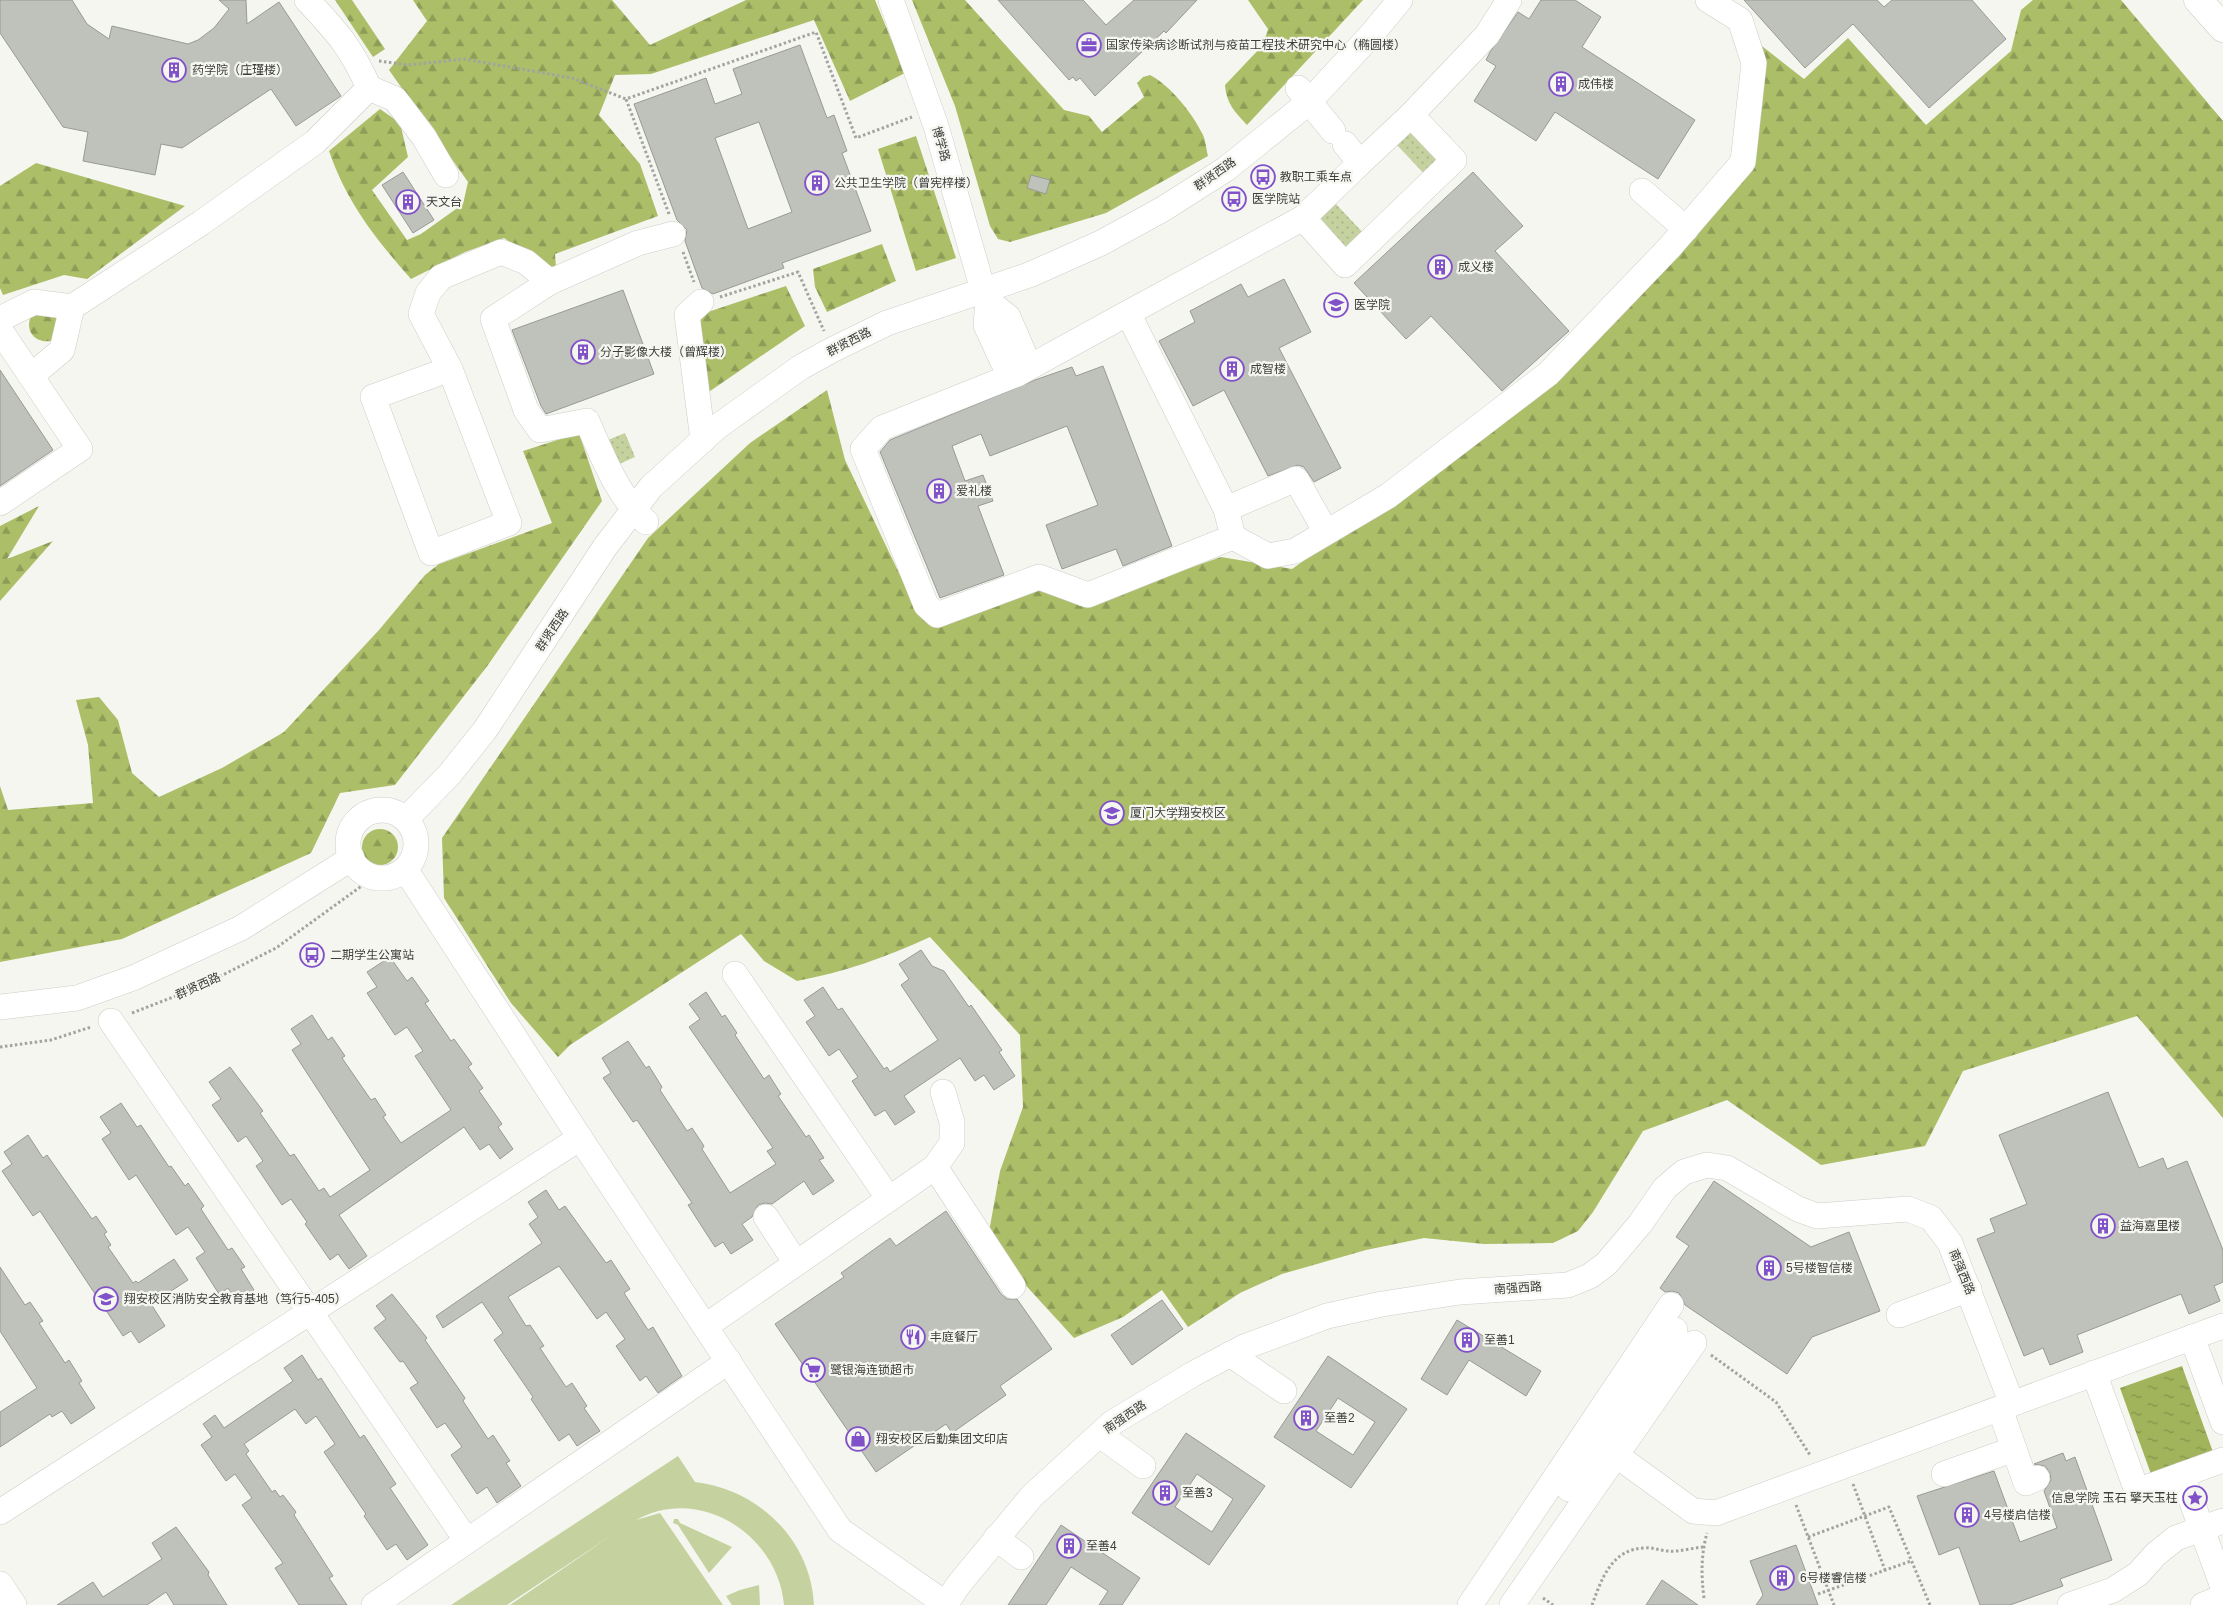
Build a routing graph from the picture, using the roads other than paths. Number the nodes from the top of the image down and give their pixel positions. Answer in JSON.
{"nodes":[{"id":1,"x":307,"y":0,"type":"edge"},
{"id":2,"x":891,"y":0,"type":"edge"},
{"id":3,"x":1400,"y":0,"type":"edge"},
{"id":4,"x":1509,"y":0,"type":"edge"},
{"id":5,"x":1708,"y":0,"type":"edge"},
{"id":6,"x":2198,"y":0,"type":"edge"},
{"id":7,"x":2223,"y":28,"type":"edge"},
{"id":8,"x":369,"y":88,"type":"junction"},
{"id":9,"x":1304,"y":95,"type":"junction"},
{"id":10,"x":1411,"y":115,"type":"junction"},
{"id":11,"x":1360,"y":163,"type":"junction"},
{"id":12,"x":446,"y":174,"type":"dead end"},
{"id":13,"x":1642,"y":191,"type":"dead end"},
{"id":14,"x":1303,"y":218,"type":"junction"},
{"id":15,"x":1686,"y":229,"type":"junction"},
{"id":16,"x":675,"y":233,"type":"road end"},
{"id":17,"x":550,"y":282,"type":"junction"},
{"id":18,"x":985,"y":296,"type":"junction"},
{"id":19,"x":701,"y":302,"type":"road end"},
{"id":20,"x":72,"y":307,"type":"junction"},
{"id":21,"x":1128,"y":313,"type":"junction"},
{"id":22,"x":0,"y":319,"type":"edge"},
{"id":23,"x":0,"y":330,"type":"edge"},
{"id":24,"x":450,"y":369,"type":"junction"},
{"id":25,"x":1017,"y":374,"type":"junction"},
{"id":26,"x":31,"y":376,"type":"junction"},
{"id":27,"x":703,"y":440,"type":"junction"},
{"id":28,"x":0,"y":503,"type":"edge"},
{"id":29,"x":1226,"y":509,"type":"junction"},
{"id":30,"x":640,"y":516,"type":"junction"},
{"id":31,"x":1326,"y":532,"type":"junction"},
{"id":32,"x":1233,"y":536,"type":"junction"},
{"id":33,"x":406,"y":819,"type":"junction"},
{"id":34,"x":352,"y":858,"type":"junction"},
{"id":35,"x":405,"y":869,"type":"junction"},
{"id":36,"x":735,"y":974,"type":"dead end"},
{"id":37,"x":0,"y":1008,"type":"edge"},
{"id":38,"x":111,"y":1021,"type":"road end"},
{"id":39,"x":943,"y":1092,"type":"dead end"},
{"id":40,"x":580,"y":1138,"type":"junction"},
{"id":41,"x":935,"y":1167,"type":"junction"},
{"id":42,"x":889,"y":1199,"type":"junction"},
{"id":43,"x":766,"y":1217,"type":"dead end"},
{"id":44,"x":796,"y":1263,"type":"junction"},
{"id":45,"x":1013,"y":1286,"type":"dead end"},
{"id":46,"x":1969,"y":1289,"type":"junction"},
{"id":47,"x":1671,"y":1305,"type":"dead end"},
{"id":48,"x":310,"y":1312,"type":"junction"},
{"id":49,"x":1899,"y":1315,"type":"dead end"},
{"id":50,"x":706,"y":1326,"type":"junction"},
{"id":51,"x":2223,"y":1326,"type":"edge"},
{"id":52,"x":1685,"y":1337,"type":"road end"},
{"id":53,"x":2192,"y":1337,"type":"junction"},
{"id":54,"x":1230,"y":1354,"type":"junction"},
{"id":55,"x":729,"y":1361,"type":"junction"},
{"id":56,"x":2094,"y":1373,"type":"junction"},
{"id":57,"x":1284,"y":1391,"type":"dead end"},
{"id":58,"x":2006,"y":1406,"type":"junction"},
{"id":59,"x":2223,"y":1422,"type":"edge"},
{"id":60,"x":1100,"y":1435,"type":"junction"},
{"id":61,"x":2014,"y":1450,"type":"junction"},
{"id":62,"x":2223,"y":1460,"type":"edge"},
{"id":63,"x":1604,"y":1461,"type":"junction"},
{"id":64,"x":1143,"y":1466,"type":"dead end"},
{"id":65,"x":1944,"y":1474,"type":"dead end"},
{"id":66,"x":2182,"y":1475,"type":"junction"},
{"id":67,"x":2037,"y":1478,"type":"dead end"},
{"id":68,"x":0,"y":1512,"type":"edge"},
{"id":69,"x":2212,"y":1525,"type":"edge"},
{"id":70,"x":996,"y":1538,"type":"junction"},
{"id":71,"x":466,"y":1541,"type":"junction"},
{"id":72,"x":1021,"y":1557,"type":"dead end"},
{"id":73,"x":0,"y":1584,"type":"edge"},
{"id":74,"x":2223,"y":1587,"type":"edge"},
{"id":75,"x":2223,"y":1598,"type":"edge"},
{"id":76,"x":14,"y":1605,"type":"edge"},
{"id":77,"x":374,"y":1605,"type":"edge"},
{"id":78,"x":946,"y":1605,"type":"edge"},
{"id":79,"x":1470,"y":1605,"type":"edge"},
{"id":80,"x":1491,"y":1605,"type":"edge"},
{"id":81,"x":1512,"y":1605,"type":"edge"},
{"id":82,"x":2070,"y":1605,"type":"edge"},
{"id":83,"x":2203,"y":1605,"type":"edge"}],
"edges":[{"from":1,"to":8,"type":"street"},
{"from":2,"to":18,"type":"street","name":"博学路"},
{"from":3,"to":9,"type":"street","name":"群贤西路"},
{"from":4,"to":10,"type":"street"},
{"from":5,"to":15,"type":"street"},
{"from":6,"to":7,"type":"main road"},
{"from":8,"to":12,"type":"street"},
{"from":8,"to":20,"type":"street"},
{"from":9,"to":11,"type":"street"},
{"from":9,"to":18,"type":"street","name":"群贤西路"},
{"from":10,"to":11,"type":"street"},
{"from":10,"to":14,"type":"street"},
{"from":11,"to":14,"type":"street"},
{"from":13,"to":15,"type":"street"},
{"from":14,"to":21,"type":"street"},
{"from":15,"to":31,"type":"street"},
{"from":16,"to":17,"type":"street"},
{"from":17,"to":24,"type":"street"},
{"from":17,"to":30,"type":"street"},
{"from":18,"to":25,"type":"street"},
{"from":18,"to":27,"type":"street","name":"群贤西路"},
{"from":19,"to":27,"type":"street"},
{"from":20,"to":22,"type":"street"},
{"from":20,"to":26,"type":"street"},
{"from":21,"to":25,"type":"street"},
{"from":21,"to":29,"type":"street"},
{"from":23,"to":26,"type":"street"},
{"from":24,"to":24,"type":"street"},
{"from":25,"to":32,"type":"street"},
{"from":26,"to":28,"type":"street"},
{"from":27,"to":30,"type":"street","name":"群贤西路"},
{"from":29,"to":31,"type":"street"},
{"from":29,"to":32,"type":"street"},
{"from":30,"to":33,"type":"street","name":"群贤西路"},
{"from":31,"to":32,"type":"street"},
{"from":33,"to":34,"type":"street"},
{"from":33,"to":35,"type":"street"},
{"from":34,"to":35,"type":"street"},
{"from":34,"to":37,"type":"street"},
{"from":35,"to":40,"type":"street"},
{"from":36,"to":42,"type":"street"},
{"from":38,"to":48,"type":"street"},
{"from":39,"to":41,"type":"street"},
{"from":40,"to":48,"type":"street"},
{"from":40,"to":50,"type":"street"},
{"from":41,"to":42,"type":"street"},
{"from":41,"to":45,"type":"street"},
{"from":42,"to":44,"type":"street"},
{"from":43,"to":44,"type":"street"},
{"from":44,"to":50,"type":"street"},
{"from":46,"to":49,"type":"street"},
{"from":46,"to":54,"type":"street","name":"南强西路"},
{"from":46,"to":58,"type":"street","name":"南强西路"},
{"from":47,"to":79,"type":"street"},
{"from":48,"to":68,"type":"street"},
{"from":48,"to":71,"type":"street"},
{"from":50,"to":55,"type":"street"},
{"from":51,"to":53,"type":"street"},
{"from":52,"to":63,"type":"street"},
{"from":53,"to":56,"type":"street"},
{"from":53,"to":59,"type":"street"},
{"from":54,"to":57,"type":"street"},
{"from":54,"to":60,"type":"street","name":"南强西路"},
{"from":55,"to":71,"type":"street"},
{"from":55,"to":78,"type":"street"},
{"from":56,"to":58,"type":"street"},
{"from":56,"to":66,"type":"street"},
{"from":58,"to":61,"type":"street","name":"南强西路"},
{"from":58,"to":63,"type":"street"},
{"from":60,"to":64,"type":"street"},
{"from":60,"to":70,"type":"street","name":"南强西路"},
{"from":61,"to":65,"type":"street"},
{"from":61,"to":67,"type":"street","name":"南强西路"},
{"from":62,"to":66,"type":"street"},
{"from":63,"to":80,"type":"street"},
{"from":63,"to":81,"type":"street"},
{"from":66,"to":69,"type":"street"},
{"from":69,"to":74,"type":"street"},
{"from":69,"to":82,"type":"street"},
{"from":70,"to":72,"type":"street"},
{"from":70,"to":78,"type":"street","name":"南强西路"},
{"from":71,"to":77,"type":"street"},
{"from":73,"to":76,"type":"street"},
{"from":75,"to":83,"type":"street"}]}
